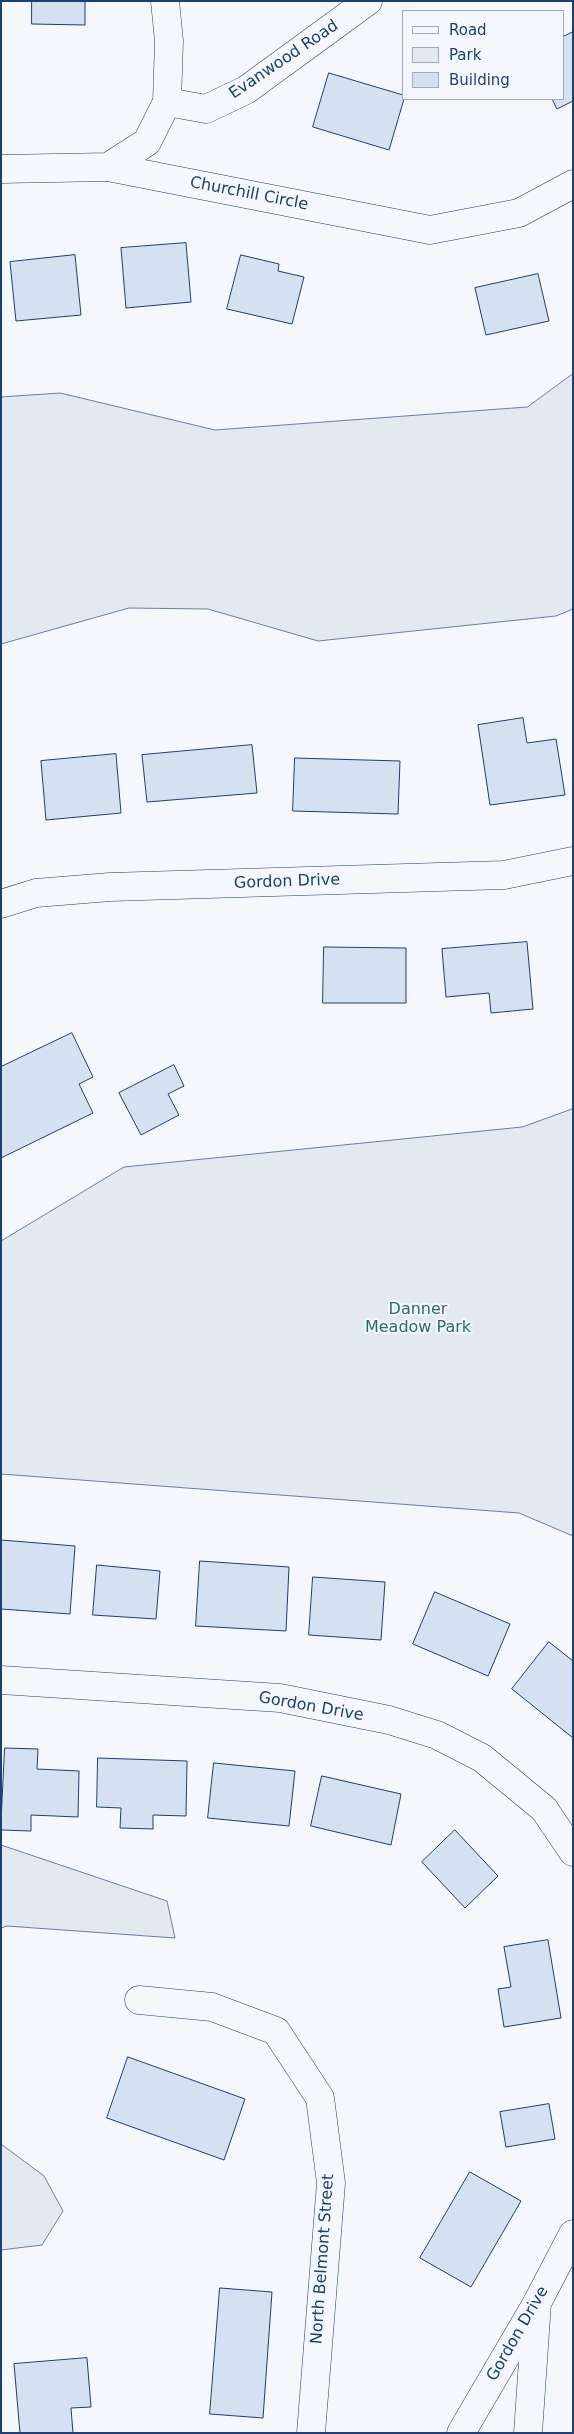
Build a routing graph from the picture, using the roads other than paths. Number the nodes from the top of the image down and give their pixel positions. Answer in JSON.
{"nodes":[{"id":1,"x":165,"y":1,"type":"edge"},
{"id":2,"x":368,"y":1,"type":"edge"},
{"id":3,"x":167,"y":102,"type":"junction"},
{"id":4,"x":108,"y":167,"type":"junction"},
{"id":5,"x":1,"y":169,"type":"edge"},
{"id":6,"x":573,"y":184,"type":"edge"},
{"id":7,"x":573,"y":861,"type":"edge"},
{"id":8,"x":1,"y":904,"type":"edge"},
{"id":9,"x":1,"y":1680,"type":"edge"},
{"id":10,"x":573,"y":1852,"type":"edge"},
{"id":11,"x":139,"y":2000,"type":"dead end"},
{"id":12,"x":573,"y":2234,"type":"edge"},
{"id":13,"x":537,"y":2303,"type":"junction"},
{"id":14,"x":311,"y":2433,"type":"edge"},
{"id":15,"x":461,"y":2433,"type":"edge"},
{"id":16,"x":528,"y":2433,"type":"edge"}],
"edges":[{"from":1,"to":3,"type":"street"},
{"from":2,"to":3,"type":"street","name":"Evanwood Road"},
{"from":3,"to":4,"type":"street"},
{"from":4,"to":5,"type":"street","name":"Churchill Circle"},
{"from":4,"to":6,"type":"street","name":"Churchill Circle"},
{"from":7,"to":8,"type":"street","name":"Gordon Drive"},
{"from":9,"to":10,"type":"street","name":"Gordon Drive"},
{"from":11,"to":14,"type":"street","name":"North Belmont Street"},
{"from":12,"to":13,"type":"street","name":"Gordon Drive"},
{"from":13,"to":15,"type":"street","name":"Gordon Drive"},
{"from":13,"to":16,"type":"street"}]}
